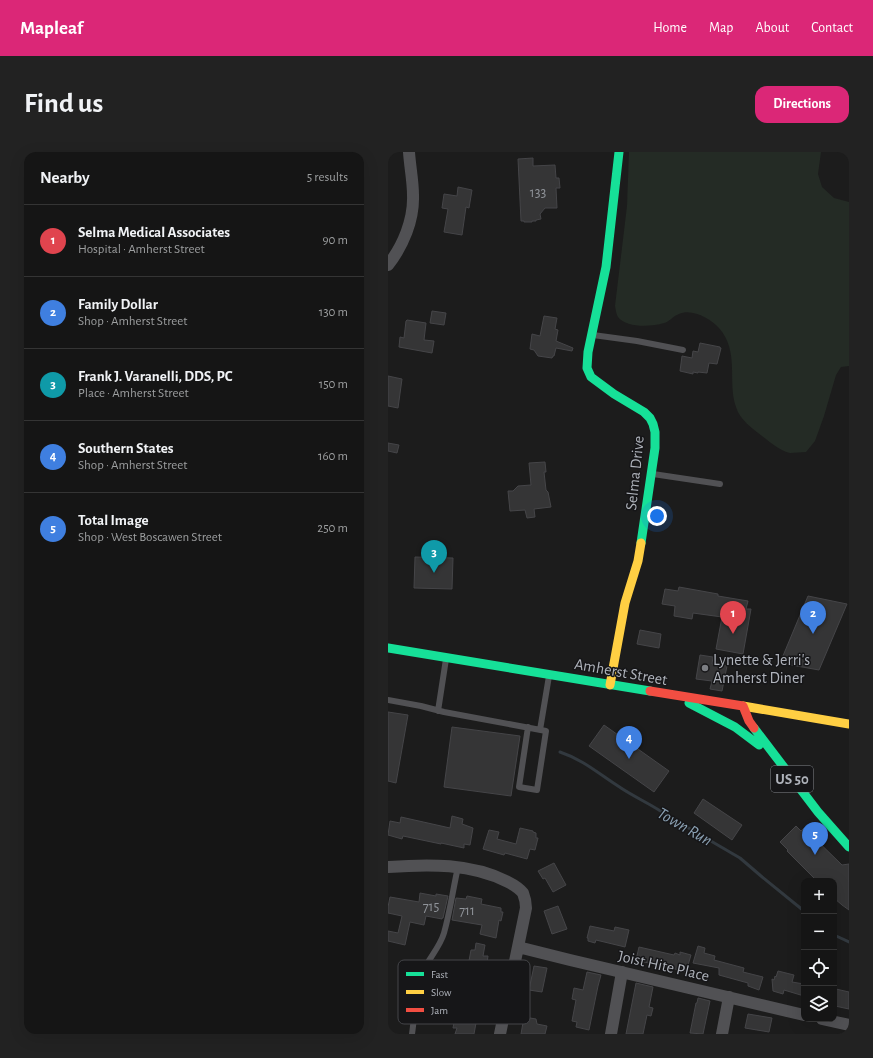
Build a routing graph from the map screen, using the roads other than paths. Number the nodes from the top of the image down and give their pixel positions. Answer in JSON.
{"nodes":[{"id":1,"x":409,"y":152,"type":"edge"},
{"id":2,"x":619,"y":152,"type":"edge"},
{"id":3,"x":388,"y":265,"type":"edge"},
{"id":4,"x":591,"y":335,"type":"junction"},
{"id":5,"x":683,"y":350,"type":"dead end"},
{"id":6,"x":652,"y":474,"type":"junction"},
{"id":7,"x":720,"y":484,"type":"dead end"},
{"id":8,"x":388,"y":648,"type":"edge"},
{"id":9,"x":446,"y":657,"type":"junction"},
{"id":10,"x":549,"y":674,"type":"junction"},
{"id":11,"x":610,"y":685,"type":"junction"},
{"id":12,"x":674,"y":695,"type":"junction"},
{"id":13,"x":388,"y":700,"type":"edge"},
{"id":14,"x":743,"y":706,"type":"junction"},
{"id":15,"x":438,"y":711,"type":"junction"},
{"id":16,"x":849,"y":723,"type":"edge"},
{"id":17,"x":528,"y":727,"type":"junction"},
{"id":18,"x":543,"y":730,"type":"junction"},
{"id":19,"x":776,"y":758,"type":"junction"},
{"id":20,"x":849,"y":847,"type":"edge"},
{"id":21,"x":388,"y":867,"type":"edge"},
{"id":22,"x":458,"y":867,"type":"junction"},
{"id":23,"x":518,"y":947,"type":"junction"},
{"id":24,"x":429,"y":960,"type":"edge"},
{"id":25,"x":515,"y":960,"type":"edge"},
{"id":26,"x":622,"y":972,"type":"junction"},
{"id":27,"x":729,"y":996,"type":"junction"},
{"id":28,"x":801,"y":1014,"type":"edge"},
{"id":29,"x":834,"y":1022,"type":"edge"},
{"id":30,"x":413,"y":1024,"type":"edge"},
{"id":31,"x":502,"y":1024,"type":"edge"},
{"id":32,"x":849,"y":1026,"type":"edge"},
{"id":33,"x":412,"y":1034,"type":"edge"},
{"id":34,"x":500,"y":1034,"type":"edge"},
{"id":35,"x":611,"y":1034,"type":"edge"},
{"id":36,"x":722,"y":1034,"type":"edge"}],
"edges":[{"from":1,"to":3,"type":"street"},
{"from":2,"to":4,"type":"street","name":"Selma Drive"},
{"from":4,"to":5,"type":"lane"},
{"from":4,"to":6,"type":"street","name":"Selma Drive"},
{"from":6,"to":7,"type":"lane"},
{"from":6,"to":11,"type":"street","name":"Selma Drive"},
{"from":8,"to":9,"type":"street","name":"Amherst Street","number":"US 50"},
{"from":9,"to":10,"type":"street","name":"Amherst Street","number":"US 50"},
{"from":9,"to":15,"type":"lane"},
{"from":10,"to":11,"type":"street","name":"Amherst Street","number":"US 50"},
{"from":10,"to":18,"type":"lane"},
{"from":11,"to":12,"type":"street","name":"Amherst Street","number":"US 50"},
{"from":12,"to":14,"type":"street","name":"Amherst Street","number":"US 50"},
{"from":12,"to":19,"type":"street","number":"US 50"},
{"from":13,"to":15,"type":"lane"},
{"from":14,"to":16,"type":"street","name":"Amherst Street"},
{"from":14,"to":19,"type":"street","number":"US 50"},
{"from":15,"to":17,"type":"lane"},
{"from":17,"to":18,"type":"lane"},
{"from":17,"to":18,"type":"lane"},
{"from":19,"to":20,"type":"street","number":"US 50"},
{"from":21,"to":22,"type":"street"},
{"from":22,"to":23,"type":"street"},
{"from":22,"to":24,"type":"lane"},
{"from":23,"to":25,"type":"street"},
{"from":23,"to":26,"type":"street","name":"Joist Hite Place"},
{"from":26,"to":27,"type":"street","name":"Joist Hite Place"},
{"from":26,"to":35,"type":"street"},
{"from":27,"to":28,"type":"street","name":"Joist Hite Place"},
{"from":27,"to":36,"type":"street"},
{"from":29,"to":32,"type":"street"},
{"from":30,"to":33,"type":"lane"},
{"from":31,"to":34,"type":"street"}]}
